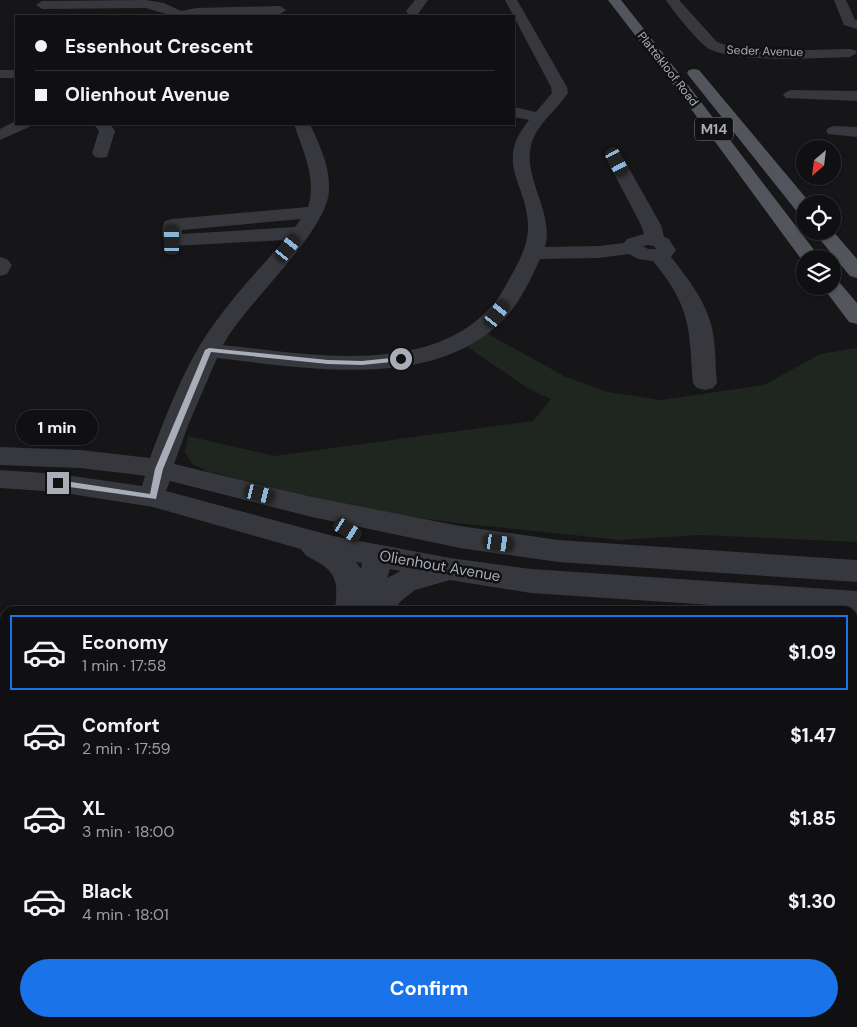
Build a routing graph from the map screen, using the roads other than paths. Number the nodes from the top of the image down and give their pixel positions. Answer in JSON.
{"nodes":[{"id":1,"x":422,"y":0,"type":"edge"},
{"id":2,"x":511,"y":0,"type":"edge"},
{"id":3,"x":614,"y":0,"type":"edge"},
{"id":4,"x":672,"y":0,"type":"edge"},
{"id":5,"x":840,"y":0,"type":"edge"},
{"id":6,"x":42,"y":5,"type":"dead end"},
{"id":7,"x":282,"y":9,"type":"edge"},
{"id":8,"x":413,"y":11,"type":"dead end"},
{"id":9,"x":174,"y":15,"type":"edge"},
{"id":10,"x":857,"y":26,"type":"edge"},
{"id":11,"x":850,"y":53,"type":"dead end"},
{"id":12,"x":687,"y":64,"type":"dead end"},
{"id":13,"x":0,"y":74,"type":"edge"},
{"id":14,"x":15,"y":74,"type":"edge"},
{"id":15,"x":791,"y":94,"type":"dead end"},
{"id":16,"x":857,"y":96,"type":"edge"},
{"id":17,"x":515,"y":112,"type":"edge"},
{"id":18,"x":539,"y":118,"type":"junction"},
{"id":19,"x":21,"y":125,"type":"edge"},
{"id":20,"x":103,"y":125,"type":"edge"},
{"id":21,"x":302,"y":125,"type":"edge"},
{"id":22,"x":834,"y":131,"type":"dead end"},
{"id":23,"x":857,"y":132,"type":"edge"},
{"id":24,"x":0,"y":135,"type":"edge"},
{"id":25,"x":101,"y":153,"type":"dead end"},
{"id":26,"x":617,"y":162,"type":"dead end"},
{"id":27,"x":796,"y":198,"type":"edge"},
{"id":28,"x":314,"y":212,"type":"junction"},
{"id":29,"x":300,"y":233,"type":"junction"},
{"id":30,"x":831,"y":240,"type":"edge"},
{"id":31,"x":657,"y":248,"type":"junction"},
{"id":32,"x":804,"y":250,"type":"edge"},
{"id":33,"x":532,"y":254,"type":"junction"},
{"id":34,"x":0,"y":263,"type":"edge"},
{"id":35,"x":0,"y":270,"type":"edge"},
{"id":36,"x":857,"y":272,"type":"edge"},
{"id":37,"x":839,"y":295,"type":"edge"},
{"id":38,"x":857,"y":317,"type":"edge"},
{"id":39,"x":209,"y":350,"type":"junction"},
{"id":40,"x":705,"y":383,"type":"dead end"},
{"id":41,"x":0,"y":456,"type":"edge"},
{"id":42,"x":159,"y":469,"type":"junction"},
{"id":43,"x":0,"y":479,"type":"edge"},
{"id":44,"x":260,"y":494,"type":"junction"},
{"id":45,"x":153,"y":497,"type":"junction"},
{"id":46,"x":272,"y":531,"type":"junction"},
{"id":47,"x":460,"y":537,"type":"junction"},
{"id":48,"x":380,"y":556,"type":"junction"},
{"id":49,"x":450,"y":569,"type":"junction"},
{"id":50,"x":857,"y":571,"type":"edge"},
{"id":51,"x":857,"y":602,"type":"edge"},
{"id":52,"x":351,"y":606,"type":"edge"},
{"id":53,"x":365,"y":606,"type":"edge"},
{"id":54,"x":379,"y":606,"type":"edge"}],
"edges":[{"from":1,"to":8,"type":"street"},
{"from":2,"to":18,"type":"street"},
{"from":3,"to":32,"type":"main road","name":"Plattekloof Road","number":"M14"},
{"from":4,"to":11,"type":"street","name":"Seder Avenue"},
{"from":5,"to":10,"type":"street"},
{"from":6,"to":9,"type":"street"},
{"from":7,"to":9,"type":"street"},
{"from":12,"to":27,"type":"main road","name":"Plattekloof Road","number":"M14"},
{"from":13,"to":14,"type":"street"},
{"from":15,"to":16,"type":"street"},
{"from":17,"to":18,"type":"street"},
{"from":18,"to":33,"type":"street"},
{"from":19,"to":24,"type":"street"},
{"from":20,"to":25,"type":"street"},
{"from":21,"to":28,"type":"street"},
{"from":22,"to":23,"type":"street"},
{"from":26,"to":31,"type":"street"},
{"from":28,"to":29,"type":"street"},
{"from":28,"to":29,"type":"street"},
{"from":29,"to":39,"type":"street"},
{"from":30,"to":36,"type":"main road"},
{"from":31,"to":33,"type":"street"},
{"from":31,"to":40,"type":"street"},
{"from":33,"to":39,"type":"street"},
{"from":34,"to":35,"type":"street"},
{"from":37,"to":38,"type":"main road"},
{"from":39,"to":42,"type":"street"},
{"from":41,"to":42,"type":"street"},
{"from":42,"to":44,"type":"street"},
{"from":42,"to":45,"type":"street"},
{"from":43,"to":45,"type":"street","name":"Olienhout Avenue"},
{"from":44,"to":47,"type":"street"},
{"from":44,"to":48,"type":"street"},
{"from":45,"to":46,"type":"street","name":"Olienhout Avenue"},
{"from":46,"to":48,"type":"street","name":"Olienhout Avenue"},
{"from":46,"to":52,"type":"street"},
{"from":47,"to":48,"type":"street"},
{"from":47,"to":50,"type":"street"},
{"from":48,"to":49,"type":"street","name":"Olienhout Avenue"},
{"from":48,"to":53,"type":"street"},
{"from":49,"to":51,"type":"street","name":"Olienhout Avenue"},
{"from":49,"to":54,"type":"street"}]}
